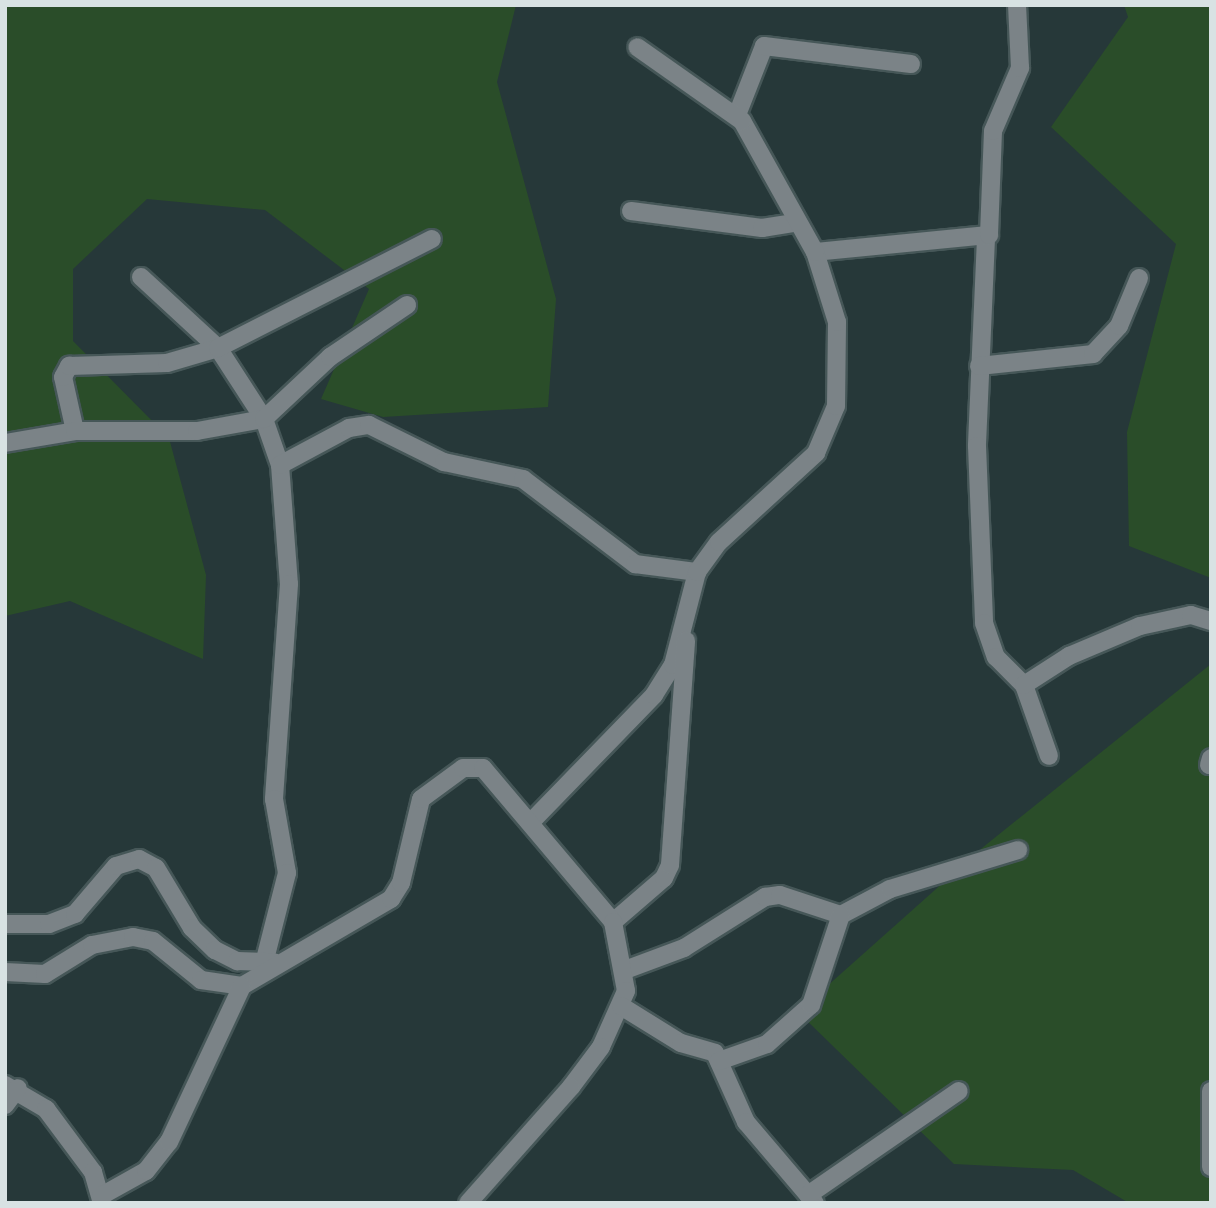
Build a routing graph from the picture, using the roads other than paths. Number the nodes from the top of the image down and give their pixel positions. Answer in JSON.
{"nodes":[{"id":1,"x":1017,"y":5,"type":"edge"},
{"id":2,"x":637,"y":47,"type":"dead end"},
{"id":3,"x":911,"y":64,"type":"dead end"},
{"id":4,"x":737,"y":115,"type":"junction"},
{"id":5,"x":631,"y":211,"type":"dead end"},
{"id":6,"x":798,"y":222,"type":"junction"},
{"id":7,"x":986,"y":238,"type":"junction"},
{"id":8,"x":432,"y":239,"type":"dead end"},
{"id":9,"x":816,"y":252,"type":"junction"},
{"id":10,"x":141,"y":277,"type":"dead end"},
{"id":11,"x":1139,"y":278,"type":"dead end"},
{"id":12,"x":407,"y":305,"type":"dead end"},
{"id":13,"x":218,"y":348,"type":"junction"},
{"id":14,"x":979,"y":366,"type":"junction"},
{"id":15,"x":264,"y":419,"type":"junction"},
{"id":16,"x":75,"y":431,"type":"junction"},
{"id":17,"x":5,"y":443,"type":"edge"},
{"id":18,"x":280,"y":465,"type":"junction"},
{"id":19,"x":697,"y":572,"type":"junction"},
{"id":20,"x":1211,"y":621,"type":"edge"},
{"id":21,"x":684,"y":631,"type":"junction"},
{"id":22,"x":1024,"y":685,"type":"junction"},
{"id":23,"x":1048,"y":756,"type":"dead end"},
{"id":24,"x":531,"y":822,"type":"junction"},
{"id":25,"x":1018,"y":850,"type":"dead end"},
{"id":26,"x":841,"y":915,"type":"junction"},
{"id":27,"x":612,"y":922,"type":"junction"},
{"id":28,"x":5,"y":924,"type":"edge"},
{"id":29,"x":284,"y":960,"type":"junction"},
{"id":30,"x":264,"y":963,"type":"junction"},
{"id":31,"x":625,"y":970,"type":"junction"},
{"id":32,"x":5,"y":972,"type":"edge"},
{"id":33,"x":243,"y":986,"type":"junction"},
{"id":34,"x":621,"y":1006,"type":"junction"},
{"id":35,"x":719,"y":1061,"type":"junction"},
{"id":36,"x":12,"y":1086,"type":"edge"},
{"id":37,"x":959,"y":1091,"type":"dead end"},
{"id":38,"x":1211,"y":1091,"type":"edge"},
{"id":39,"x":5,"y":1105,"type":"edge"},
{"id":40,"x":1211,"y":1167,"type":"edge"},
{"id":41,"x":102,"y":1199,"type":"edge"},
{"id":42,"x":812,"y":1199,"type":"edge"},
{"id":43,"x":468,"y":1203,"type":"edge"}],
"edges":[{"from":1,"to":7,"type":"street"},
{"from":2,"to":4,"type":"street"},
{"from":3,"to":4,"type":"street"},
{"from":4,"to":6,"type":"street"},
{"from":5,"to":6,"type":"street"},
{"from":6,"to":9,"type":"street"},
{"from":7,"to":9,"type":"street"},
{"from":7,"to":14,"type":"street"},
{"from":8,"to":13,"type":"street"},
{"from":9,"to":19,"type":"street"},
{"from":10,"to":13,"type":"street"},
{"from":11,"to":14,"type":"street"},
{"from":12,"to":15,"type":"street"},
{"from":13,"to":15,"type":"street"},
{"from":13,"to":16,"type":"street"},
{"from":14,"to":22,"type":"street"},
{"from":15,"to":16,"type":"street"},
{"from":15,"to":18,"type":"street"},
{"from":16,"to":17,"type":"street"},
{"from":18,"to":19,"type":"street"},
{"from":18,"to":30,"type":"street"},
{"from":19,"to":21,"type":"street"},
{"from":20,"to":22,"type":"street"},
{"from":21,"to":24,"type":"street"},
{"from":21,"to":27,"type":"street"},
{"from":22,"to":23,"type":"street"},
{"from":24,"to":27,"type":"street"},
{"from":24,"to":29,"type":"street"},
{"from":25,"to":26,"type":"street"},
{"from":26,"to":31,"type":"street"},
{"from":26,"to":35,"type":"street"},
{"from":27,"to":31,"type":"street"},
{"from":28,"to":30,"type":"street"},
{"from":29,"to":30,"type":"street"},
{"from":29,"to":33,"type":"street"},
{"from":31,"to":34,"type":"street"},
{"from":32,"to":33,"type":"street"},
{"from":33,"to":41,"type":"street"},
{"from":34,"to":35,"type":"street"},
{"from":34,"to":43,"type":"street"},
{"from":35,"to":42,"type":"street"},
{"from":36,"to":39,"type":"street"},
{"from":36,"to":41,"type":"street"},
{"from":37,"to":42,"type":"street"},
{"from":38,"to":40,"type":"street"}]}
